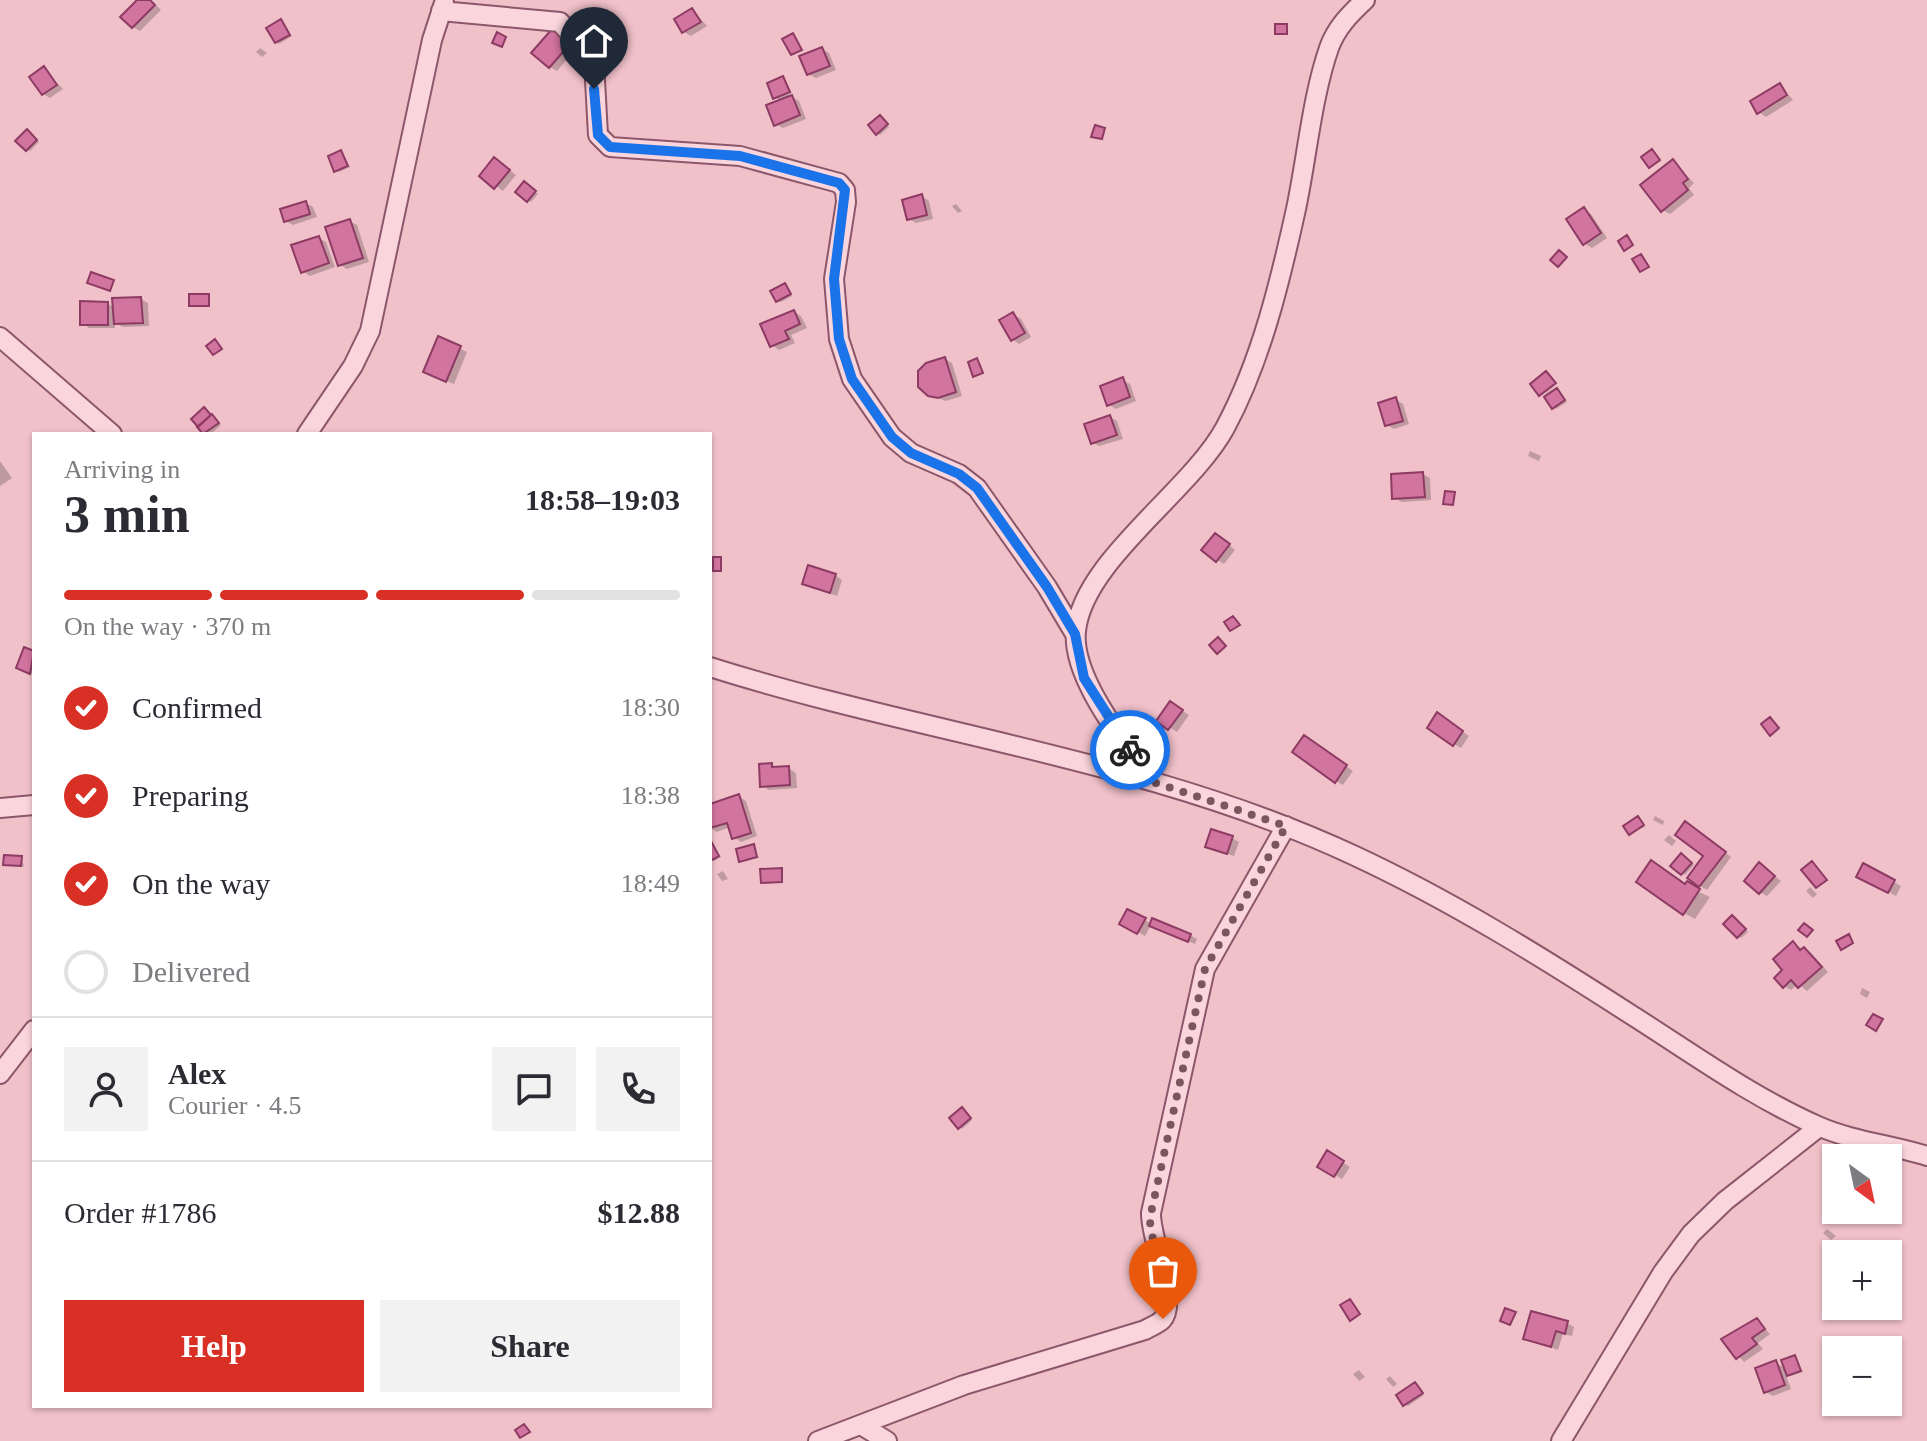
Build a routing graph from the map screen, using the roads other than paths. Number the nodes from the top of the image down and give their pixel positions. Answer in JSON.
{"nodes":[{"id":1,"x":1365,"y":0,"type":"edge"},
{"id":2,"x":443,"y":6,"type":"edge"},
{"id":3,"x":0,"y":337,"type":"edge"},
{"id":4,"x":110,"y":432,"type":"edge"},
{"id":5,"x":308,"y":432,"type":"edge"},
{"id":6,"x":1075,"y":634,"type":"junction"},
{"id":7,"x":712,"y":668,"type":"edge"},
{"id":8,"x":1150,"y":781,"type":"junction"},
{"id":9,"x":32,"y":805,"type":"edge"},
{"id":10,"x":0,"y":808,"type":"edge"},
{"id":11,"x":1286,"y":826,"type":"junction"},
{"id":12,"x":32,"y":1033,"type":"edge"},
{"id":13,"x":0,"y":1074,"type":"edge"},
{"id":14,"x":1819,"y":1127,"type":"junction"},
{"id":15,"x":1927,"y":1156,"type":"edge"},
{"id":16,"x":861,"y":1425,"type":"junction"},
{"id":17,"x":818,"y":1441,"type":"edge"},
{"id":18,"x":887,"y":1441,"type":"edge"},
{"id":19,"x":1561,"y":1441,"type":"edge"}],
"edges":[{"from":1,"to":6,"type":"street"},
{"from":2,"to":5,"type":"street"},
{"from":2,"to":6,"type":"street"},
{"from":3,"to":4,"type":"street"},
{"from":6,"to":8,"type":"street"},
{"from":7,"to":8,"type":"street"},
{"from":8,"to":11,"type":"street"},
{"from":9,"to":10,"type":"street"},
{"from":11,"to":14,"type":"street"},
{"from":11,"to":16,"type":"street"},
{"from":12,"to":13,"type":"street"},
{"from":14,"to":15,"type":"street"},
{"from":14,"to":19,"type":"street"},
{"from":16,"to":17,"type":"street"},
{"from":16,"to":18,"type":"street"}]}
